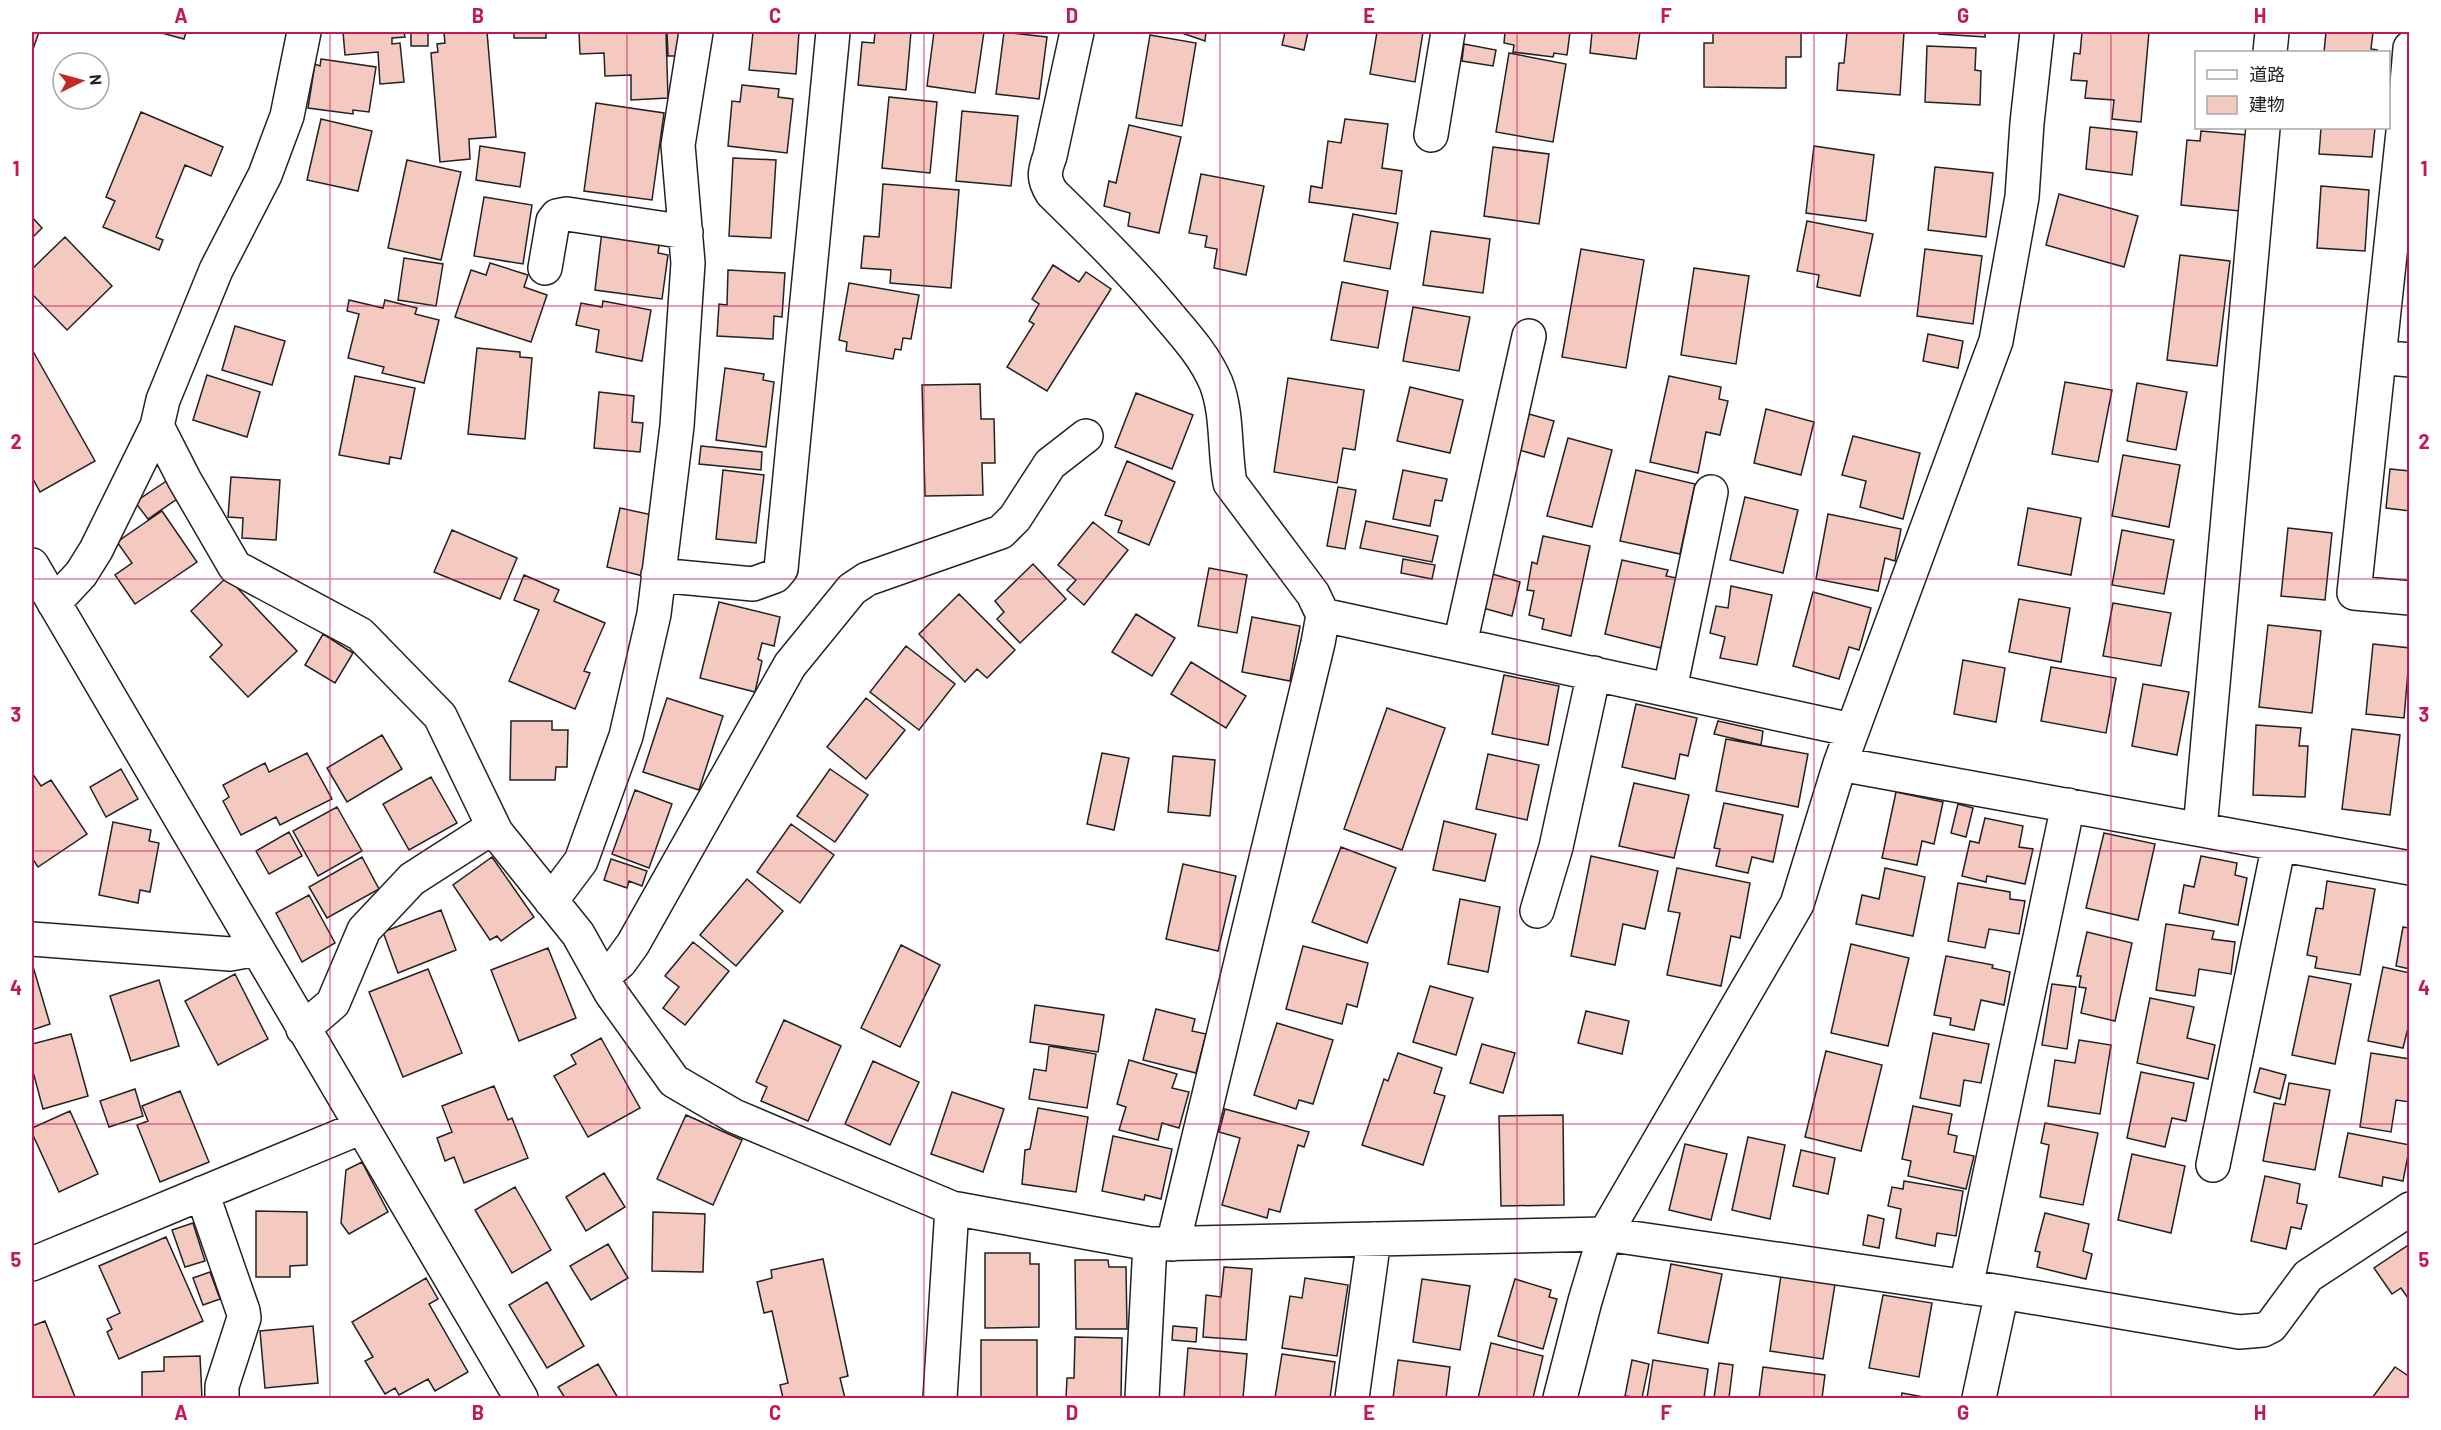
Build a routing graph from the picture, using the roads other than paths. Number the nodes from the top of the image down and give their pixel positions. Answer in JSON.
{"nodes":[{"id":1,"x":304,"y":32,"type":"edge"},
{"id":2,"x":696,"y":32,"type":"edge"},
{"id":3,"x":833,"y":32,"type":"edge"},
{"id":4,"x":1077,"y":32,"type":"edge"},
{"id":5,"x":1448,"y":32,"type":"edge"},
{"id":6,"x":2037,"y":32,"type":"edge"},
{"id":7,"x":2272,"y":32,"type":"edge"},
{"id":8,"x":2409,"y":48,"type":"edge"},
{"id":9,"x":2270,"y":51,"type":"edge"},
{"id":10,"x":2263,"y":129,"type":"edge"},
{"id":11,"x":2406,"y":132,"type":"edge"},
{"id":12,"x":1431,"y":135,"type":"dead end"},
{"id":13,"x":686,"y":232,"type":"junction"},
{"id":14,"x":545,"y":268,"type":"dead end"},
{"id":15,"x":1529,"y":336,"type":"dead end"},
{"id":16,"x":2394,"y":358,"type":"edge"},
{"id":17,"x":157,"y":426,"type":"junction"},
{"id":18,"x":1086,"y":436,"type":"dead end"},
{"id":19,"x":1711,"y":492,"type":"dead end"},
{"id":20,"x":32,"y":565,"type":"edge"},
{"id":21,"x":658,"y":575,"type":"junction"},
{"id":22,"x":2409,"y":598,"type":"edge"},
{"id":23,"x":54,"y":603,"type":"junction"},
{"id":24,"x":1323,"y":615,"type":"junction"},
{"id":25,"x":1460,"y":644,"type":"junction"},
{"id":26,"x":1594,"y":673,"type":"junction"},
{"id":27,"x":1670,"y":689,"type":"junction"},
{"id":28,"x":1852,"y":729,"type":"junction"},
{"id":29,"x":1840,"y":764,"type":"junction"},
{"id":30,"x":2068,"y":805,"type":"junction"},
{"id":31,"x":493,"y":827,"type":"junction"},
{"id":32,"x":2200,"y":829,"type":"junction"},
{"id":33,"x":2280,"y":844,"type":"junction"},
{"id":34,"x":2409,"y":868,"type":"edge"},
{"id":35,"x":551,"y":901,"type":"junction"},
{"id":36,"x":1537,"y":911,"type":"dead end"},
{"id":37,"x":32,"y":939,"type":"edge"},
{"id":38,"x":257,"y":948,"type":"junction"},
{"id":39,"x":603,"y":977,"type":"junction"},
{"id":40,"x":303,"y":1029,"type":"junction"},
{"id":41,"x":362,"y":1127,"type":"junction"},
{"id":42,"x":2213,"y":1165,"type":"dead end"},
{"id":43,"x":202,"y":1193,"type":"junction"},
{"id":44,"x":951,"y":1208,"type":"junction"},
{"id":45,"x":2409,"y":1209,"type":"edge"},
{"id":46,"x":1605,"y":1234,"type":"junction"},
{"id":47,"x":1374,"y":1239,"type":"junction"},
{"id":48,"x":1162,"y":1244,"type":"junction"},
{"id":49,"x":32,"y":1264,"type":"edge"},
{"id":50,"x":1966,"y":1287,"type":"junction"},
{"id":51,"x":2002,"y":1292,"type":"junction"},
{"id":52,"x":222,"y":1398,"type":"edge"},
{"id":53,"x":521,"y":1398,"type":"edge"},
{"id":54,"x":940,"y":1398,"type":"edge"},
{"id":55,"x":1142,"y":1398,"type":"edge"},
{"id":56,"x":1352,"y":1398,"type":"edge"},
{"id":57,"x":1560,"y":1398,"type":"edge"},
{"id":58,"x":1978,"y":1398,"type":"edge"}],
"edges":[{"from":1,"to":17,"type":"street"},
{"from":2,"to":13,"type":"street"},
{"from":3,"to":21,"type":"street"},
{"from":4,"to":24,"type":"street"},
{"from":5,"to":12,"type":"street"},
{"from":6,"to":28,"type":"street"},
{"from":7,"to":9,"type":"street"},
{"from":8,"to":11,"type":"street"},
{"from":10,"to":32,"type":"street"},
{"from":11,"to":16,"type":"street"},
{"from":13,"to":14,"type":"street"},
{"from":13,"to":21,"type":"street"},
{"from":15,"to":25,"type":"street"},
{"from":16,"to":22,"type":"street"},
{"from":17,"to":23,"type":"street"},
{"from":17,"to":31,"type":"street"},
{"from":18,"to":39,"type":"street"},
{"from":19,"to":27,"type":"street"},
{"from":20,"to":23,"type":"street"},
{"from":21,"to":35,"type":"street"},
{"from":23,"to":38,"type":"street"},
{"from":24,"to":25,"type":"street"},
{"from":24,"to":48,"type":"street"},
{"from":25,"to":26,"type":"street"},
{"from":26,"to":27,"type":"street"},
{"from":26,"to":36,"type":"street"},
{"from":27,"to":28,"type":"street"},
{"from":28,"to":29,"type":"street"},
{"from":29,"to":30,"type":"street"},
{"from":29,"to":46,"type":"street"},
{"from":30,"to":32,"type":"street"},
{"from":30,"to":50,"type":"street"},
{"from":31,"to":35,"type":"street"},
{"from":31,"to":40,"type":"street"},
{"from":32,"to":33,"type":"street"},
{"from":33,"to":34,"type":"street"},
{"from":33,"to":42,"type":"street"},
{"from":35,"to":39,"type":"street"},
{"from":37,"to":38,"type":"street"},
{"from":38,"to":40,"type":"street"},
{"from":39,"to":44,"type":"street"},
{"from":40,"to":41,"type":"street"},
{"from":41,"to":43,"type":"street"},
{"from":41,"to":53,"type":"street"},
{"from":43,"to":49,"type":"street"},
{"from":43,"to":52,"type":"street"},
{"from":44,"to":48,"type":"street"},
{"from":44,"to":54,"type":"street"},
{"from":45,"to":51,"type":"street"},
{"from":46,"to":47,"type":"street"},
{"from":46,"to":50,"type":"street"},
{"from":46,"to":57,"type":"street"},
{"from":47,"to":48,"type":"street"},
{"from":47,"to":56,"type":"street"},
{"from":48,"to":55,"type":"street"},
{"from":50,"to":51,"type":"street"},
{"from":51,"to":58,"type":"street"}]}
